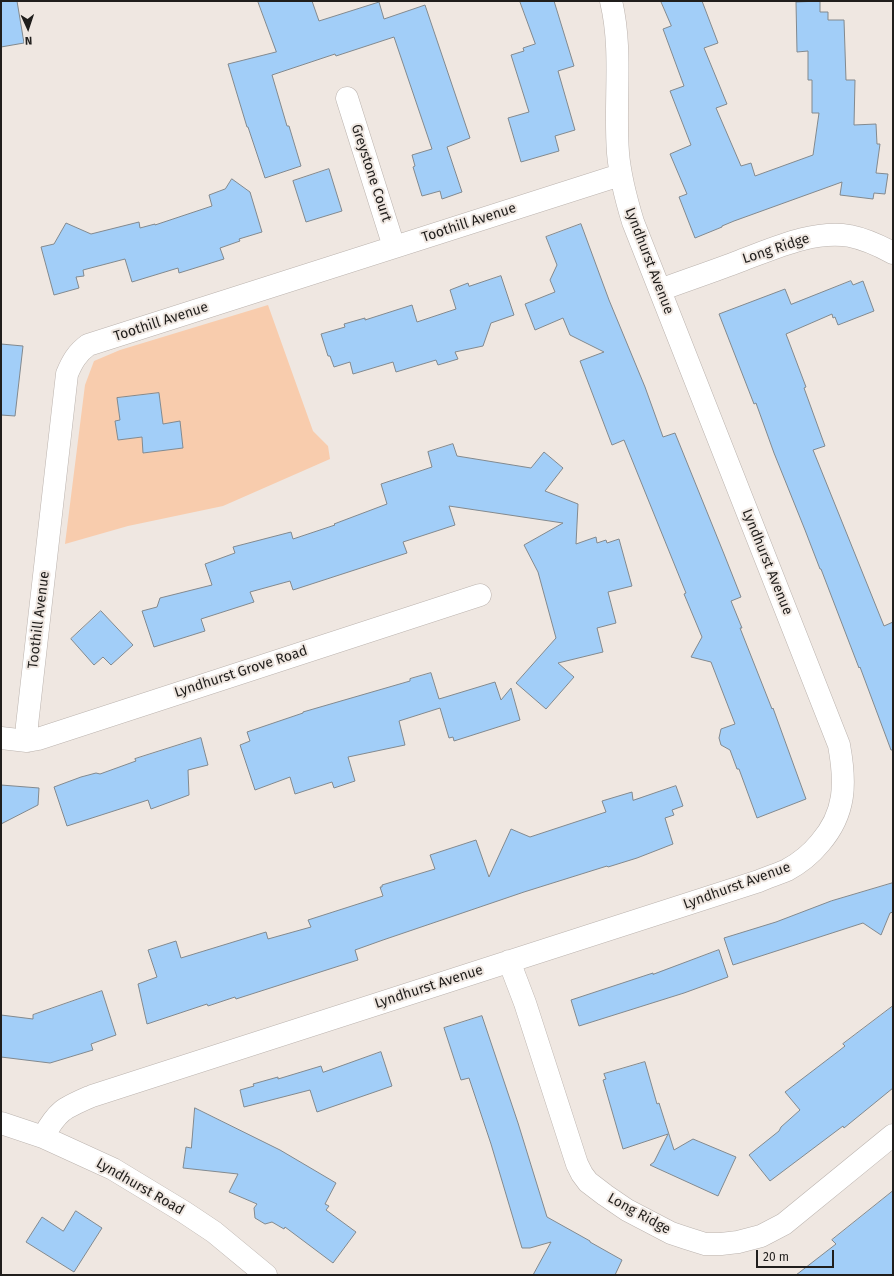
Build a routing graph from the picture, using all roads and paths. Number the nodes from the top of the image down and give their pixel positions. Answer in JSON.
{"nodes":[{"id":1,"x":611,"y":1,"type":"edge"},
{"id":2,"x":347,"y":98,"type":"dead end"},
{"id":3,"x":620,"y":175,"type":"junction"},
{"id":4,"x":394,"y":247,"type":"junction"},
{"id":5,"x":893,"y":253,"type":"edge"},
{"id":6,"x":660,"y":290,"type":"junction"},
{"id":7,"x":480,"y":595,"type":"dead end"},
{"id":8,"x":1,"y":738,"type":"edge"},
{"id":9,"x":27,"y":741,"type":"junction"},
{"id":10,"x":509,"y":962,"type":"junction"},
{"id":11,"x":1,"y":1123,"type":"edge"},
{"id":12,"x":893,"y":1135,"type":"edge"},
{"id":13,"x":43,"y":1137,"type":"junction"},
{"id":14,"x":266,"y":1275,"type":"edge"}],
"edges":[{"from":1,"to":3,"type":"street","name":"Lyndhurst Avenue"},
{"from":2,"to":4,"type":"street","name":"Greystone Court"},
{"from":3,"to":4,"type":"street","name":"Toothill Avenue"},
{"from":3,"to":6,"type":"street","name":"Lyndhurst Avenue"},
{"from":4,"to":9,"type":"street","name":"Toothill Avenue"},
{"from":5,"to":6,"type":"street","name":"Long Ridge"},
{"from":6,"to":10,"type":"street","name":"Lyndhurst Avenue"},
{"from":7,"to":9,"type":"street","name":"Lyndhurst Grove Road"},
{"from":8,"to":9,"type":"street","name":"Lyndhurst Grove Road"},
{"from":10,"to":12,"type":"street","name":"Long Ridge"},
{"from":10,"to":13,"type":"street","name":"Lyndhurst Avenue"},
{"from":11,"to":13,"type":"street","name":"Lyndhurst Road"},
{"from":13,"to":14,"type":"street","name":"Lyndhurst Road"}]}
